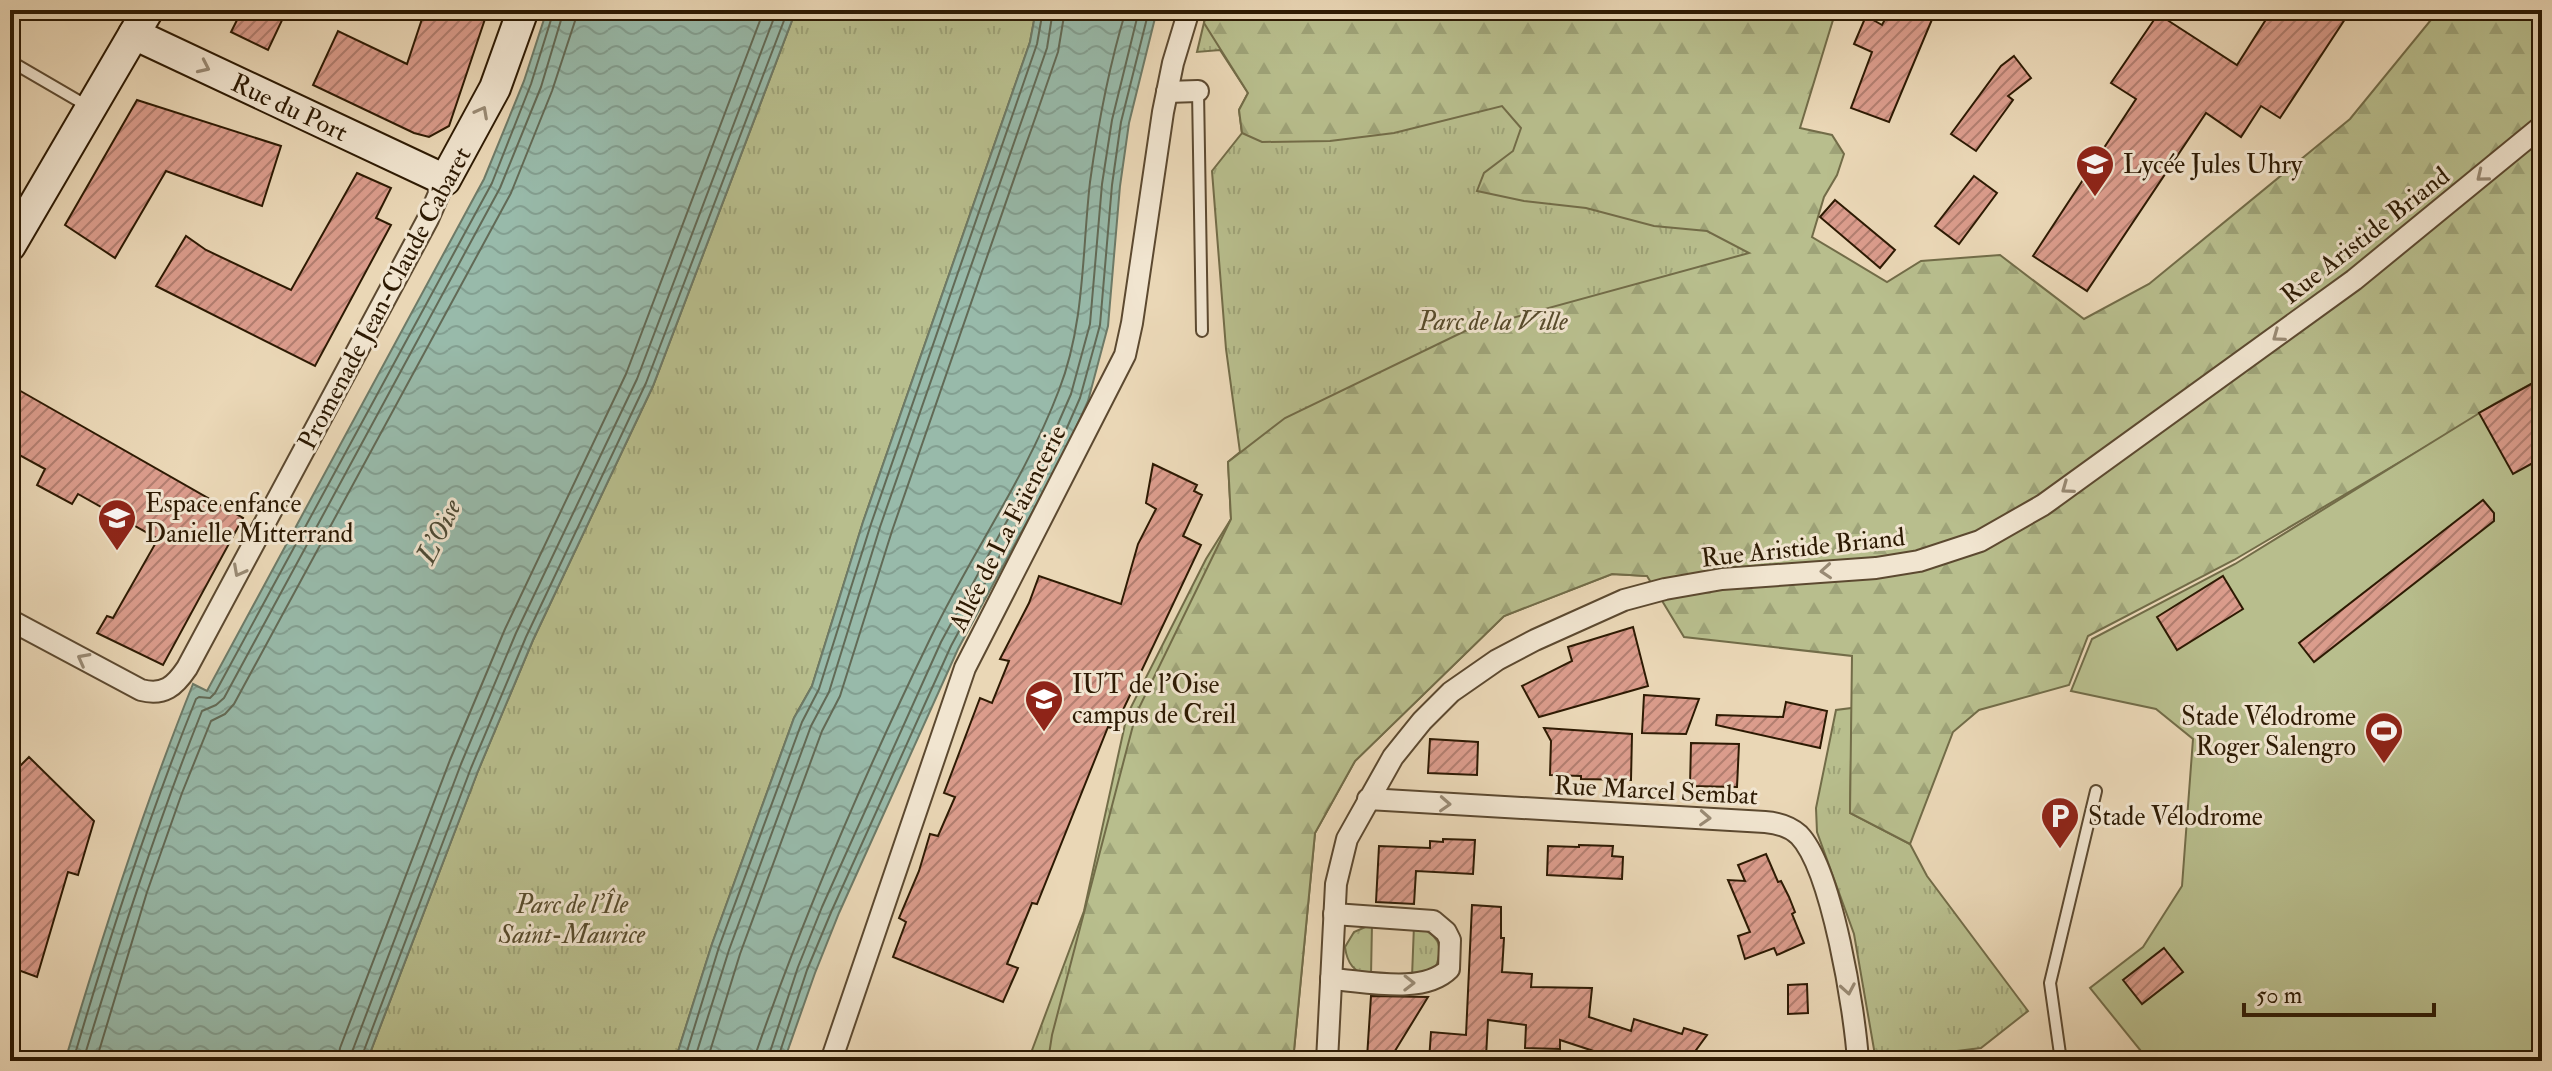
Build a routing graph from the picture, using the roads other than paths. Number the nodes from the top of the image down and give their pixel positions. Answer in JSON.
{"nodes":[{"id":1,"x":523,"y":10,"type":"edge"},
{"id":2,"x":1189,"y":10,"type":"edge"},
{"id":3,"x":141,"y":22,"type":"edge"},
{"id":4,"x":10,"y":61,"type":"edge"},
{"id":5,"x":1198,"y":91,"type":"joint"},
{"id":6,"x":1167,"y":92,"type":"junction"},
{"id":7,"x":91,"y":108,"type":"junction"},
{"id":8,"x":2542,"y":126,"type":"edge"},
{"id":9,"x":445,"y":180,"type":"junction"},
{"id":10,"x":10,"y":246,"type":"edge"},
{"id":11,"x":1202,"y":331,"type":"dead end"},
{"id":12,"x":10,"y":620,"type":"edge"},
{"id":13,"x":2096,"y":791,"type":"dead end"},
{"id":14,"x":1368,"y":799,"type":"junction"},
{"id":15,"x":1334,"y":914,"type":"junction"},
{"id":16,"x":1331,"y":979,"type":"junction"},
{"id":17,"x":831,"y":1061,"type":"edge"},
{"id":18,"x":1327,"y":1061,"type":"edge"},
{"id":19,"x":1858,"y":1061,"type":"edge"},
{"id":20,"x":2061,"y":1061,"type":"edge"}],
"edges":[{"from":9,"to":1,"type":"street","name":"Promenade Jean-Claude Cabaret","one_way":true},
{"from":2,"to":6,"type":"street","name":"Allée de La Faïencerie"},
{"from":3,"to":7,"type":"street"},
{"from":3,"to":9,"type":"street","name":"Rue du Port","one_way":true},
{"from":4,"to":7,"type":"lane"},
{"from":5,"to":6,"type":"street"},
{"from":5,"to":11,"type":"lane"},
{"from":6,"to":17,"type":"street","name":"Allée de La Faïencerie"},
{"from":7,"to":10,"type":"street"},
{"from":8,"to":14,"type":"street","name":"Rue Aristide Briand","one_way":true},
{"from":9,"to":12,"type":"street","name":"Promenade Jean-Claude Cabaret","one_way":true},
{"from":13,"to":20,"type":"lane"},
{"from":14,"to":15,"type":"street","name":"Rue Aristide Briand"},
{"from":14,"to":19,"type":"street","name":"Rue Marcel Sembat","one_way":true},
{"from":15,"to":16,"type":"street","name":"Rue Aristide Briand"},
{"from":16,"to":15,"type":"street","one_way":true},
{"from":16,"to":18,"type":"street","name":"Rue Aristide Briand"}]}
